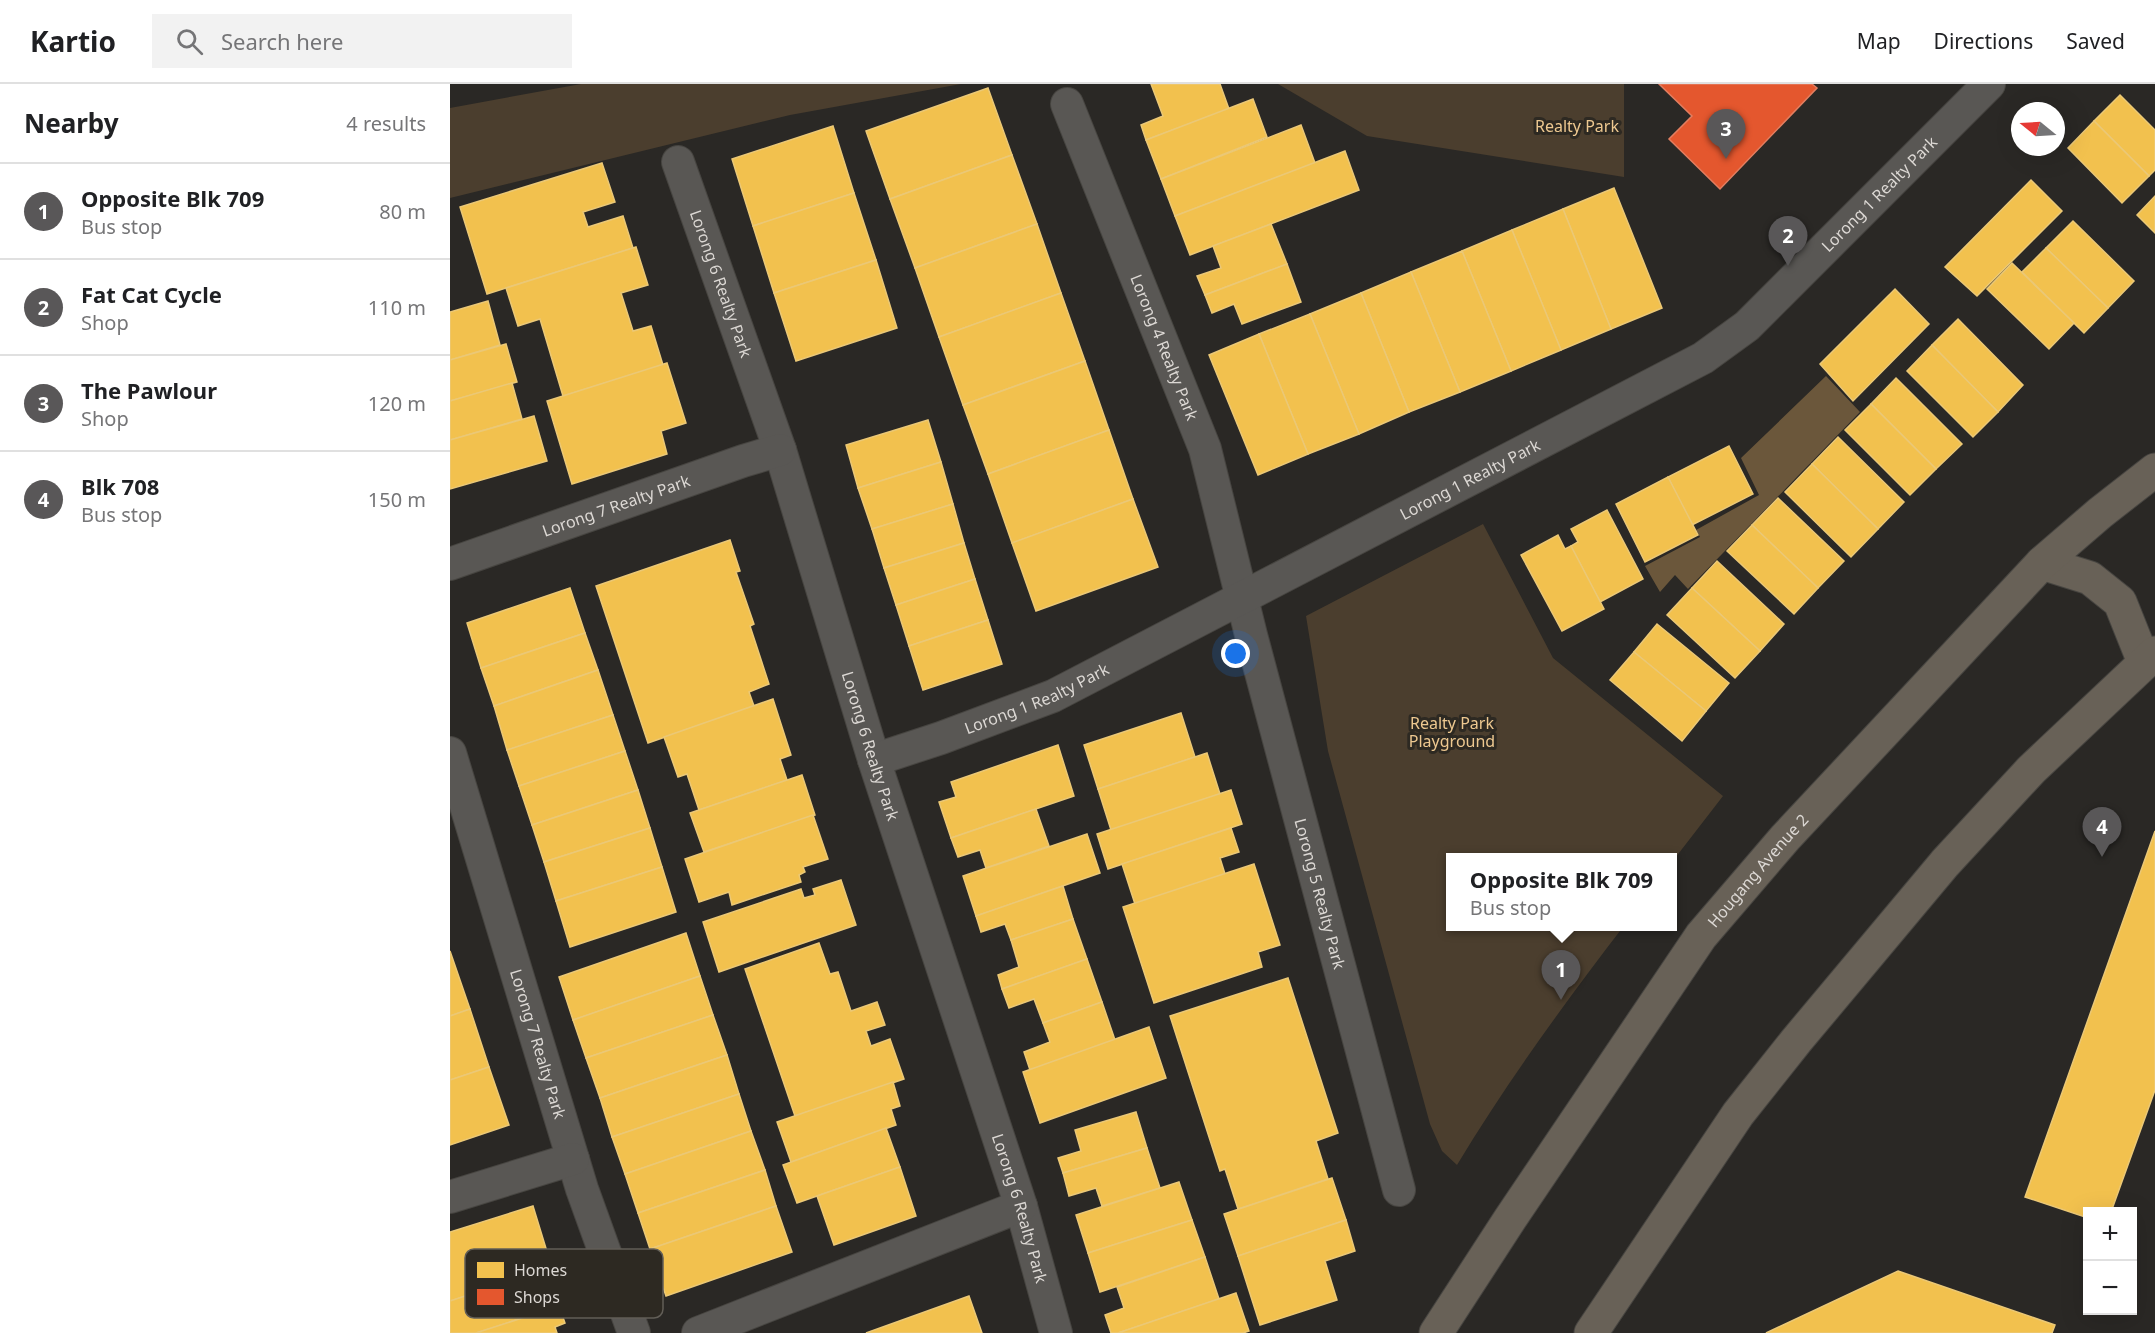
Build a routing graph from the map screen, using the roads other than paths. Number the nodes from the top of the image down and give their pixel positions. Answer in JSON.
{"nodes":[{"id":1,"x":1989,"y":84,"type":"edge"},
{"id":2,"x":1067,"y":104,"type":"dead end"},
{"id":3,"x":678,"y":162,"type":"dead end"},
{"id":4,"x":780,"y":450,"type":"junction"},
{"id":5,"x":2155,"y":470,"type":"edge"},
{"id":6,"x":2042,"y":563,"type":"junction"},
{"id":7,"x":450,"y":564,"type":"edge"},
{"id":8,"x":1242,"y":597,"type":"junction"},
{"id":9,"x":2150,"y":658,"type":"edge"},
{"id":10,"x":450,"y":753,"type":"edge"},
{"id":11,"x":874,"y":760,"type":"junction"},
{"id":12,"x":573,"y":1159,"type":"junction"},
{"id":13,"x":1399,"y":1190,"type":"dead end"},
{"id":14,"x":450,"y":1197,"type":"edge"},
{"id":15,"x":1021,"y":1206,"type":"junction"},
{"id":16,"x":605,"y":1249,"type":"edge"},
{"id":17,"x":629,"y":1318,"type":"edge"},
{"id":18,"x":634,"y":1333,"type":"edge"},
{"id":19,"x":699,"y":1333,"type":"edge"},
{"id":20,"x":1056,"y":1333,"type":"edge"},
{"id":21,"x":1436,"y":1333,"type":"edge"},
{"id":22,"x":1592,"y":1333,"type":"edge"}],
"edges":[{"from":1,"to":8,"type":"street","name":"Lorong 1 Realty Park"},
{"from":2,"to":8,"type":"street","name":"Lorong 4 Realty Park"},
{"from":3,"to":4,"type":"street","name":"Lorong 6 Realty Park"},
{"from":4,"to":7,"type":"street","name":"Lorong 7 Realty Park"},
{"from":4,"to":11,"type":"street","name":"Lorong 6 Realty Park"},
{"from":5,"to":6,"type":"highway","name":"Hougang Avenue 2"},
{"from":6,"to":9,"type":"highway"},
{"from":6,"to":21,"type":"highway","name":"Hougang Avenue 2"},
{"from":8,"to":11,"type":"street","name":"Lorong 1 Realty Park"},
{"from":8,"to":13,"type":"street","name":"Lorong 5 Realty Park"},
{"from":9,"to":22,"type":"highway"},
{"from":10,"to":12,"type":"street","name":"Lorong 7 Realty Park"},
{"from":11,"to":15,"type":"street","name":"Lorong 6 Realty Park"},
{"from":12,"to":14,"type":"street"},
{"from":12,"to":16,"type":"street","name":"Lorong 7 Realty Park"},
{"from":15,"to":19,"type":"street"},
{"from":15,"to":20,"type":"street","name":"Lorong 6 Realty Park"},
{"from":17,"to":18,"type":"street","name":"Lorong 7 Realty Park"}]}
